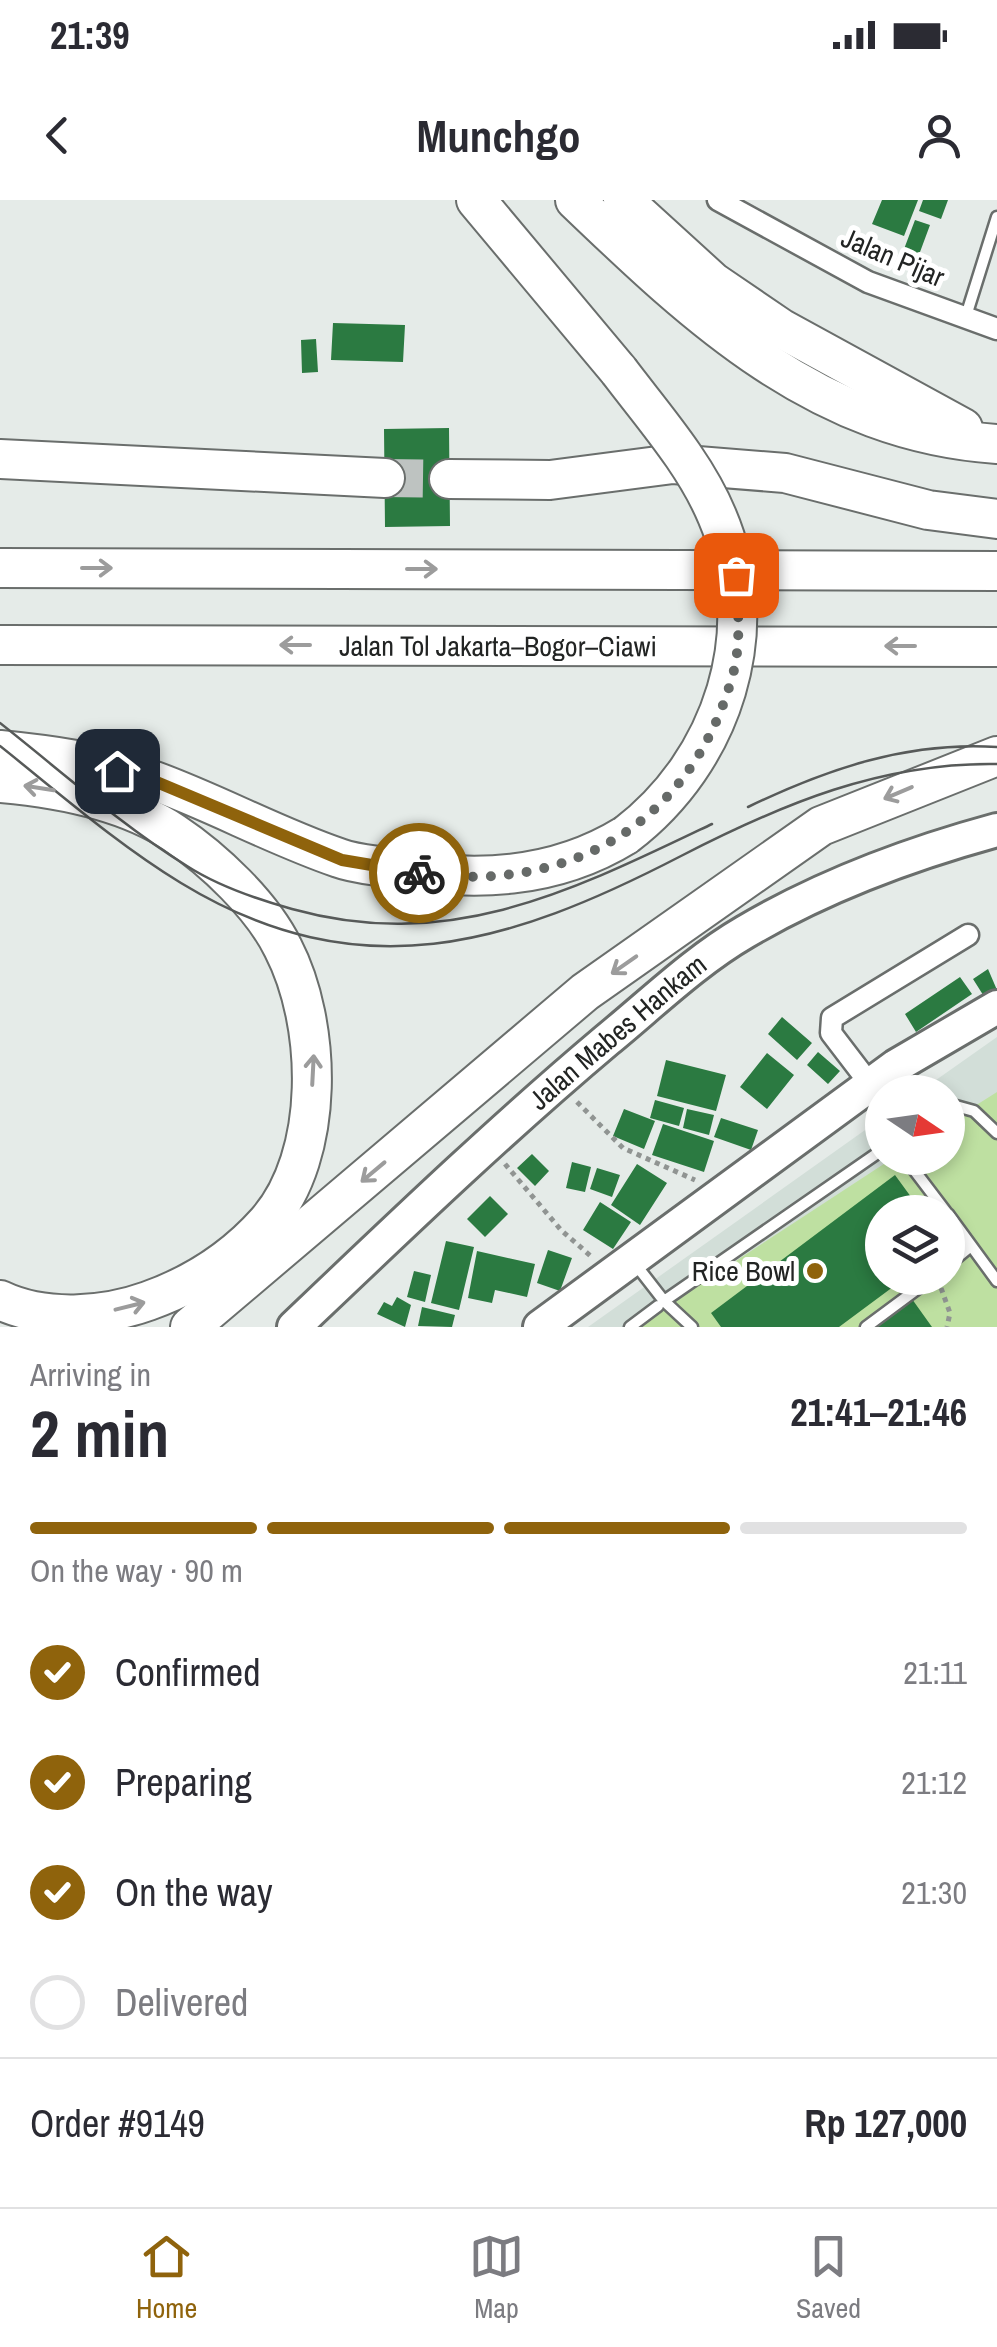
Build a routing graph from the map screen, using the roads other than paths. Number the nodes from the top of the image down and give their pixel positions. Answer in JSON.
{"nodes":[{"id":1,"x":476,"y":200,"type":"edge"},
{"id":2,"x":575,"y":200,"type":"edge"},
{"id":3,"x":623,"y":200,"type":"edge"},
{"id":4,"x":718,"y":200,"type":"edge"},
{"id":5,"x":997,"y":217,"type":"edge"},
{"id":6,"x":966,"y":316,"type":"junction"},
{"id":7,"x":997,"y":329,"type":"edge"},
{"id":8,"x":994,"y":444,"type":"edge"},
{"id":9,"x":0,"y":459,"type":"edge"},
{"id":10,"x":385,"y":478,"type":"tunnel mouth"},
{"id":11,"x":449,"y":478,"type":"tunnel mouth"},
{"id":12,"x":997,"y":519,"type":"edge"},
{"id":13,"x":0,"y":568,"type":"edge"},
{"id":14,"x":997,"y":571,"type":"edge"},
{"id":15,"x":0,"y":645,"type":"edge"},
{"id":16,"x":997,"y":647,"type":"edge"},
{"id":17,"x":0,"y":750,"type":"edge"},
{"id":18,"x":995,"y":758,"type":"edge"},
{"id":19,"x":0,"y":783,"type":"edge"},
{"id":20,"x":997,"y":830,"type":"edge"},
{"id":21,"x":968,"y":934,"type":"dead end"},
{"id":22,"x":997,"y":1007,"type":"edge"},
{"id":23,"x":885,"y":1075,"type":"edge"},
{"id":24,"x":865,"y":1077,"type":"edge"},
{"id":25,"x":865,"y":1088,"type":"edge"},
{"id":26,"x":965,"y":1108,"type":"edge"},
{"id":27,"x":997,"y":1133,"type":"edge"},
{"id":28,"x":865,"y":1162,"type":"edge"},
{"id":29,"x":965,"y":1238,"type":"edge"},
{"id":30,"x":971,"y":1246,"type":"junction"},
{"id":31,"x":965,"y":1251,"type":"edge"},
{"id":32,"x":623,"y":1268,"type":"junction"},
{"id":33,"x":997,"y":1281,"type":"edge"},
{"id":34,"x":910,"y":1295,"type":"edge"},
{"id":35,"x":0,"y":1300,"type":"edge"},
{"id":36,"x":661,"y":1304,"type":"junction"},
{"id":37,"x":190,"y":1327,"type":"edge"},
{"id":38,"x":294,"y":1327,"type":"edge"},
{"id":39,"x":540,"y":1327,"type":"edge"},
{"id":40,"x":630,"y":1327,"type":"edge"},
{"id":41,"x":692,"y":1327,"type":"edge"},
{"id":42,"x":866,"y":1327,"type":"edge"}],
"edges":[{"from":1,"to":17,"type":"highway","bridge":true},
{"from":2,"to":8,"type":"highway"},
{"from":3,"to":8,"type":"highway"},
{"from":4,"to":6,"type":"street","name":"Jalan Pijar"},
{"from":5,"to":6,"type":"lane"},
{"from":6,"to":7,"type":"street","name":"Jalan Pijar"},
{"from":9,"to":10,"type":"highway"},
{"from":11,"to":12,"type":"highway"},
{"from":13,"to":14,"type":"highway","one_way":true},
{"from":16,"to":15,"type":"highway","name":"Jalan Tol Jakarta–Bogor–Ciawi","one_way":true},
{"from":18,"to":37,"type":"highway","one_way":true},
{"from":35,"to":19,"type":"highway","one_way":true},
{"from":20,"to":38,"type":"main road","name":"Jalan Mabes Hankam"},
{"from":21,"to":24,"type":"street"},
{"from":22,"to":23,"type":"main road"},
{"from":25,"to":32,"type":"main road"},
{"from":26,"to":27,"type":"lane"},
{"from":28,"to":36,"type":"lane"},
{"from":29,"to":30,"type":"lane"},
{"from":30,"to":31,"type":"lane"},
{"from":30,"to":33,"type":"lane"},
{"from":32,"to":36,"type":"lane"},
{"from":32,"to":39,"type":"main road"},
{"from":34,"to":42,"type":"lane"},
{"from":36,"to":40,"type":"lane"},
{"from":36,"to":41,"type":"lane"}]}
